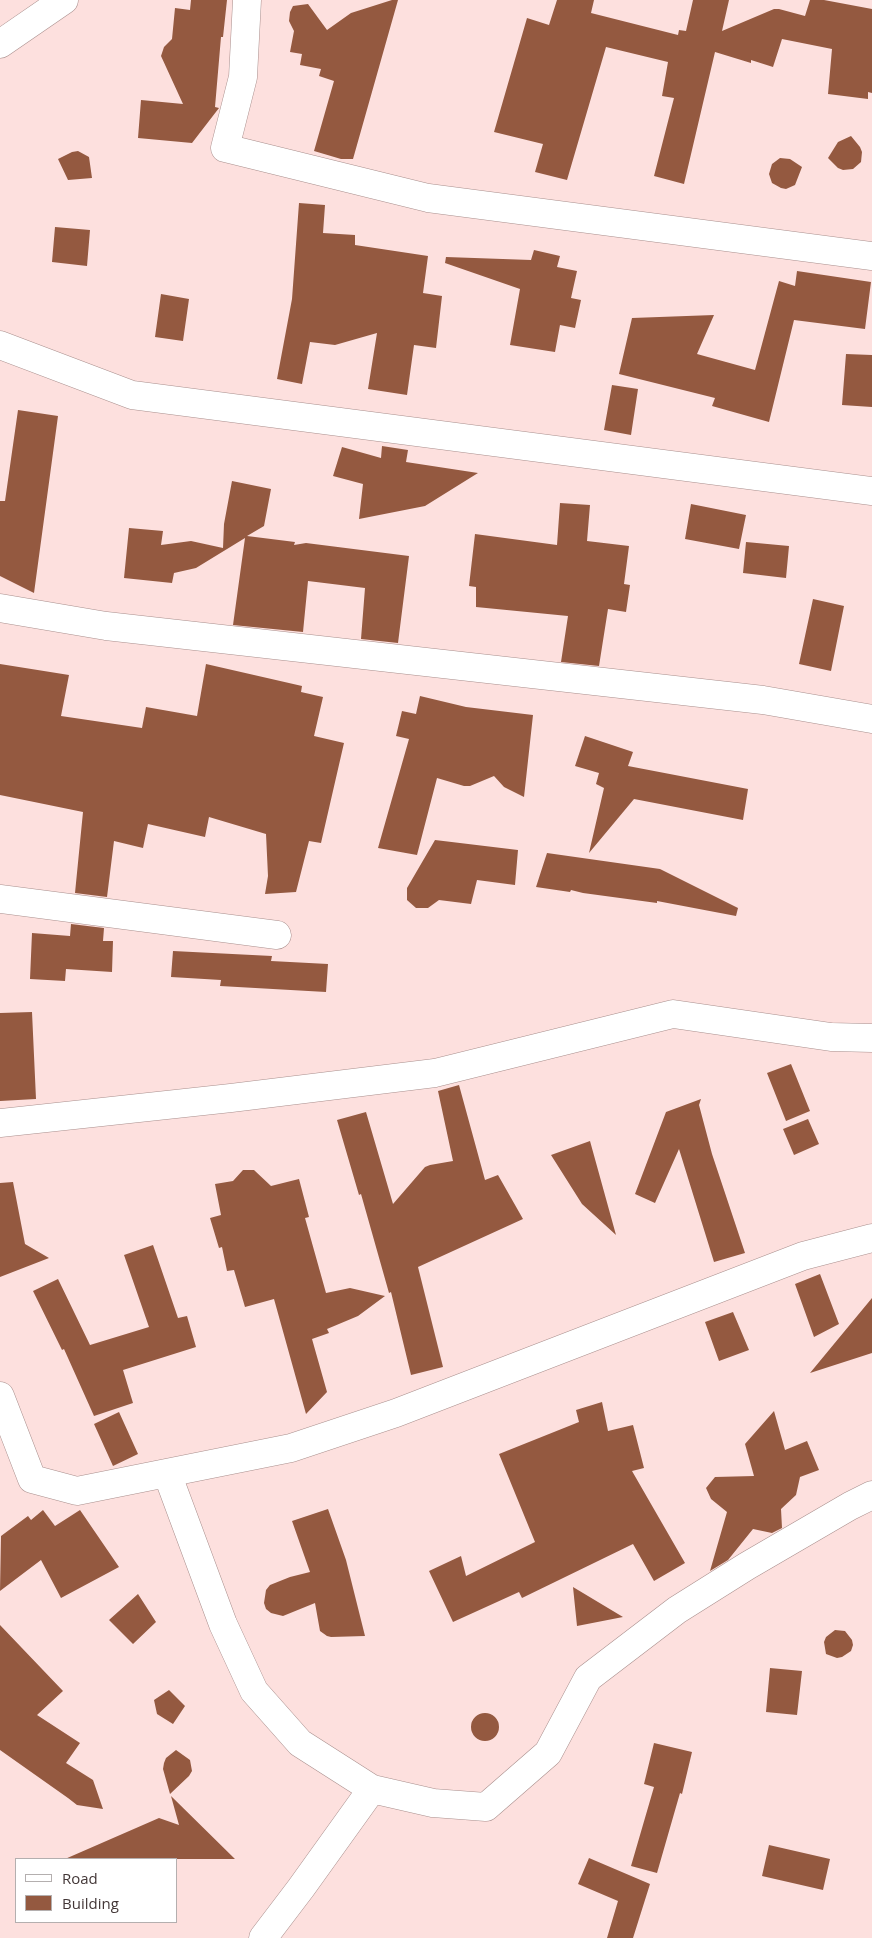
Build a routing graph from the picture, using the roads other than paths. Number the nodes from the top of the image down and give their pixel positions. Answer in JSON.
{"nodes":[{"id":1,"x":248,"y":0,"type":"edge"},
{"id":2,"x":52,"y":3,"type":"edge"},
{"id":3,"x":0,"y":44,"type":"edge"},
{"id":4,"x":872,"y":256,"type":"edge"},
{"id":5,"x":0,"y":345,"type":"edge"},
{"id":6,"x":872,"y":491,"type":"edge"},
{"id":7,"x":0,"y":608,"type":"edge"},
{"id":8,"x":872,"y":720,"type":"edge"},
{"id":9,"x":0,"y":899,"type":"edge"},
{"id":10,"x":278,"y":935,"type":"dead end"},
{"id":11,"x":872,"y":1038,"type":"edge"},
{"id":12,"x":0,"y":1123,"type":"edge"},
{"id":13,"x":872,"y":1238,"type":"edge"},
{"id":14,"x":0,"y":1396,"type":"edge"},
{"id":15,"x":168,"y":1473,"type":"junction"},
{"id":16,"x":872,"y":1495,"type":"edge"},
{"id":17,"x":372,"y":1788,"type":"junction"},
{"id":18,"x":262,"y":1938,"type":"edge"}],
"edges":[{"from":1,"to":4,"type":"street"},
{"from":2,"to":3,"type":"street"},
{"from":5,"to":6,"type":"street"},
{"from":7,"to":8,"type":"street"},
{"from":9,"to":10,"type":"street"},
{"from":11,"to":12,"type":"street"},
{"from":13,"to":15,"type":"street"},
{"from":14,"to":15,"type":"street"},
{"from":15,"to":17,"type":"street"},
{"from":16,"to":17,"type":"street"},
{"from":17,"to":18,"type":"street"}]}
